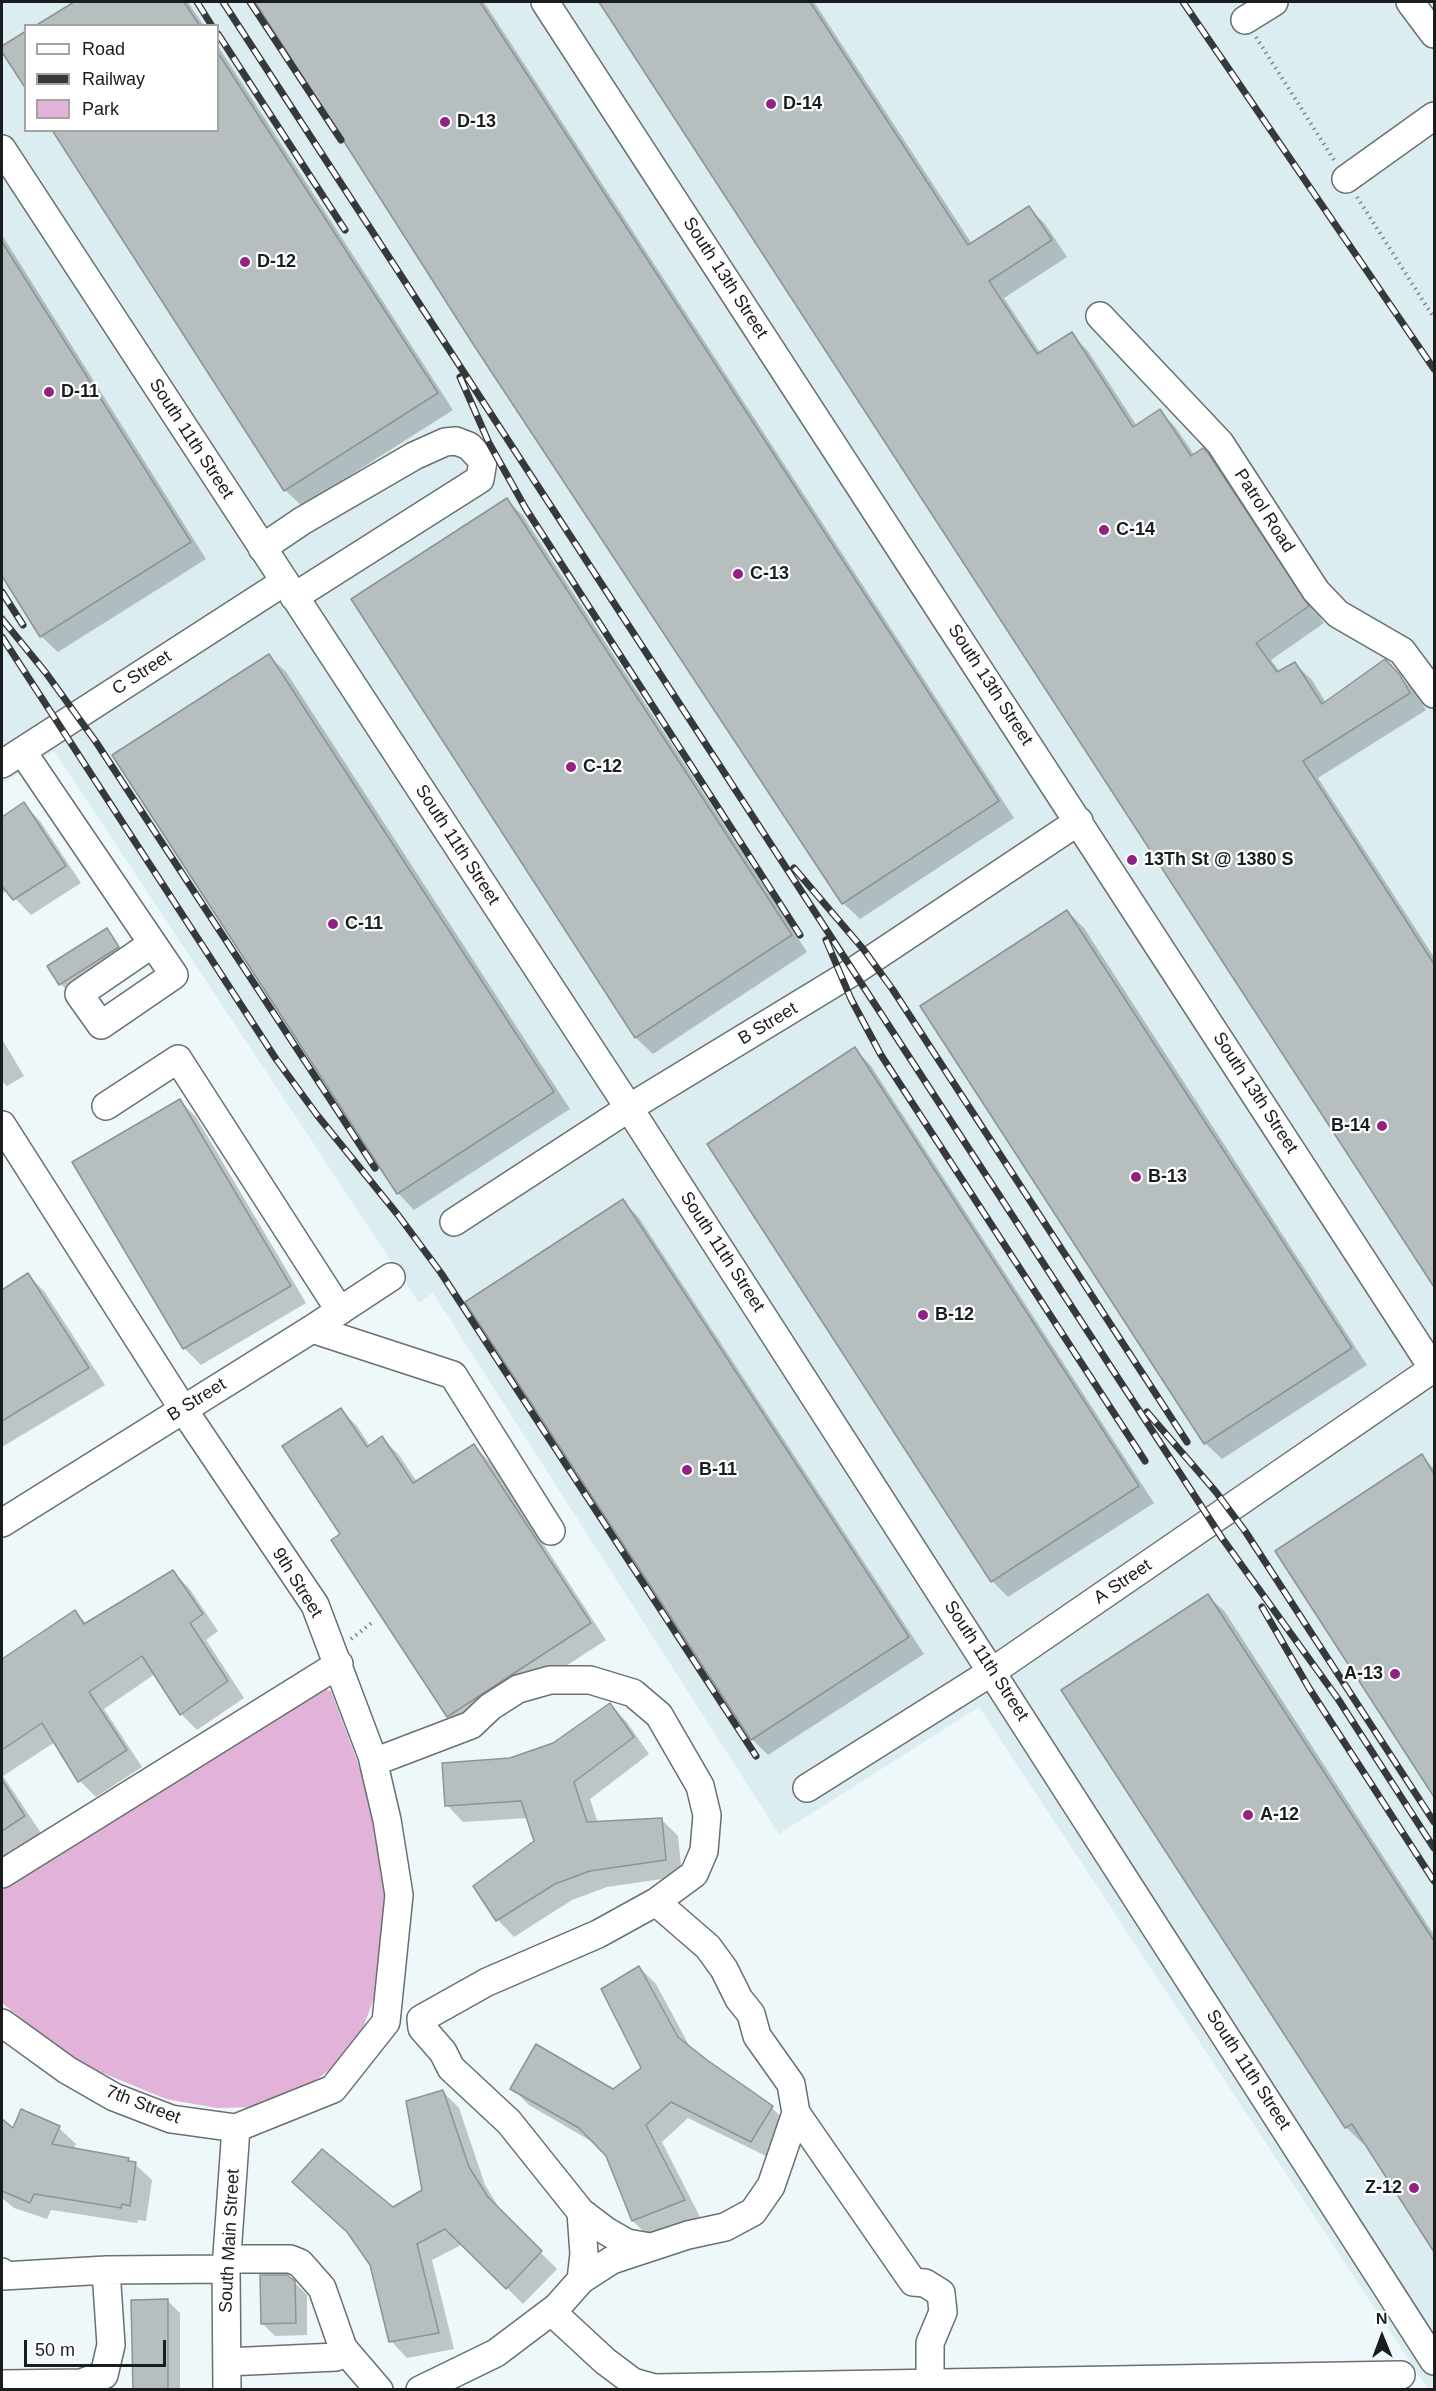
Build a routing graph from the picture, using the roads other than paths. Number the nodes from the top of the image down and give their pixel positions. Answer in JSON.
{"nodes":[{"id":1,"x":545,"y":2,"type":"edge"},
{"id":2,"x":1274,"y":2,"type":"edge"},
{"id":3,"x":1410,"y":2,"type":"edge"},
{"id":4,"x":1245,"y":20,"type":"dead end"},
{"id":5,"x":1434,"y":34,"type":"edge"},
{"id":6,"x":1434,"y":116,"type":"edge"},
{"id":7,"x":2,"y":149,"type":"edge"},
{"id":8,"x":1346,"y":179,"type":"dead end"},
{"id":9,"x":1100,"y":316,"type":"dead end"},
{"id":10,"x":262,"y":548,"type":"junction"},
{"id":11,"x":289,"y":590,"type":"junction"},
{"id":12,"x":1434,"y":693,"type":"edge"},
{"id":13,"x":12,"y":757,"type":"edge"},
{"id":14,"x":1079,"y":821,"type":"junction"},
{"id":15,"x":152,"y":944,"type":"dead end"},
{"id":16,"x":106,"y":1106,"type":"dead end"},
{"id":17,"x":629,"y":1108,"type":"junction"},
{"id":18,"x":2,"y":1125,"type":"edge"},
{"id":19,"x":454,"y":1222,"type":"dead end"},
{"id":20,"x":391,"y":1277,"type":"dead end"},
{"id":21,"x":340,"y":1311,"type":"junction"},
{"id":22,"x":312,"y":1329,"type":"junction"},
{"id":23,"x":1434,"y":1369,"type":"edge"},
{"id":24,"x":183,"y":1409,"type":"junction"},
{"id":25,"x":2,"y":1523,"type":"edge"},
{"id":26,"x":551,"y":1532,"type":"dead end"},
{"id":27,"x":339,"y":1664,"type":"junction"},
{"id":28,"x":993,"y":1671,"type":"junction"},
{"id":29,"x":374,"y":1762,"type":"junction"},
{"id":30,"x":807,"y":1788,"type":"dead end"},
{"id":31,"x":2,"y":1874,"type":"edge"},
{"id":32,"x":656,"y":1902,"type":"junction"},
{"id":33,"x":2,"y":2023,"type":"edge"},
{"id":34,"x":333,"y":2090,"type":"joint"},
{"id":35,"x":796,"y":2113,"type":"junction"},
{"id":36,"x":236,"y":2128,"type":"junction"},
{"id":37,"x":581,"y":2212,"type":"junction"},
{"id":38,"x":650,"y":2247,"type":"junction"},
{"id":39,"x":227,"y":2264,"type":"junction"},
{"id":40,"x":106,"y":2270,"type":"junction"},
{"id":41,"x":2,"y":2276,"type":"edge"},
{"id":42,"x":581,"y":2280,"type":"junction"},
{"id":43,"x":552,"y":2312,"type":"junction"},
{"id":44,"x":336,"y":2357,"type":"dead end"},
{"id":45,"x":1434,"y":2361,"type":"edge"},
{"id":46,"x":227,"y":2362,"type":"junction"},
{"id":47,"x":1401,"y":2375,"type":"dead end"},
{"id":48,"x":930,"y":2382,"type":"junction"},
{"id":49,"x":2,"y":2384,"type":"edge"},
{"id":50,"x":226,"y":2390,"type":"edge"},
{"id":51,"x":379,"y":2390,"type":"edge"},
{"id":52,"x":420,"y":2390,"type":"edge"}],
"edges":[{"from":1,"to":14,"type":"lane","name":"South 13th Street"},
{"from":2,"to":4,"type":"lane"},
{"from":3,"to":5,"type":"lane"},
{"from":6,"to":8,"type":"lane"},
{"from":7,"to":10,"type":"lane","name":"South 11th Street"},
{"from":9,"to":12,"type":"lane","name":"Patrol Road"},
{"from":10,"to":11,"type":"lane","name":"South 11th Street"},
{"from":10,"to":11,"type":"lane","name":"C Street"},
{"from":11,"to":13,"type":"lane","name":"C Street"},
{"from":11,"to":17,"type":"lane","name":"South 11th Street"},
{"from":13,"to":15,"type":"lane"},
{"from":14,"to":17,"type":"lane","name":"B Street"},
{"from":14,"to":23,"type":"lane","name":"South 13th Street"},
{"from":16,"to":21,"type":"lane"},
{"from":17,"to":19,"type":"lane","name":"B Street"},
{"from":17,"to":28,"type":"lane","name":"South 11th Street"},
{"from":18,"to":24,"type":"lane","name":"9th Street"},
{"from":20,"to":21,"type":"lane","name":"B Street"},
{"from":21,"to":22,"type":"lane","name":"B Street"},
{"from":22,"to":24,"type":"lane","name":"B Street"},
{"from":22,"to":26,"type":"lane"},
{"from":23,"to":28,"type":"lane","name":"A Street"},
{"from":24,"to":25,"type":"lane","name":"B Street"},
{"from":24,"to":27,"type":"lane","name":"9th Street"},
{"from":27,"to":29,"type":"lane","name":"9th Street"},
{"from":27,"to":31,"type":"lane"},
{"from":28,"to":30,"type":"lane","name":"A Street"},
{"from":28,"to":45,"type":"lane","name":"South 11th Street"},
{"from":29,"to":32,"type":"lane"},
{"from":29,"to":34,"type":"lane","name":"9th Street"},
{"from":32,"to":35,"type":"lane"},
{"from":32,"to":37,"type":"lane"},
{"from":33,"to":36,"type":"lane","name":"7th Street"},
{"from":34,"to":36,"type":"lane","name":"7th Street"},
{"from":35,"to":38,"type":"lane"},
{"from":35,"to":48,"type":"lane"},
{"from":36,"to":39,"type":"lane","name":"South Main Street"},
{"from":37,"to":38,"type":"lane"},
{"from":37,"to":42,"type":"lane"},
{"from":38,"to":42,"type":"lane"},
{"from":39,"to":40,"type":"lane"},
{"from":39,"to":46,"type":"lane","name":"South Main Street"},
{"from":39,"to":51,"type":"lane"},
{"from":40,"to":41,"type":"lane"},
{"from":40,"to":49,"type":"lane"},
{"from":42,"to":43,"type":"lane"},
{"from":43,"to":48,"type":"lane"},
{"from":43,"to":52,"type":"lane"},
{"from":44,"to":46,"type":"lane"},
{"from":46,"to":50,"type":"lane","name":"South Main Street"},
{"from":47,"to":48,"type":"lane"}]}
